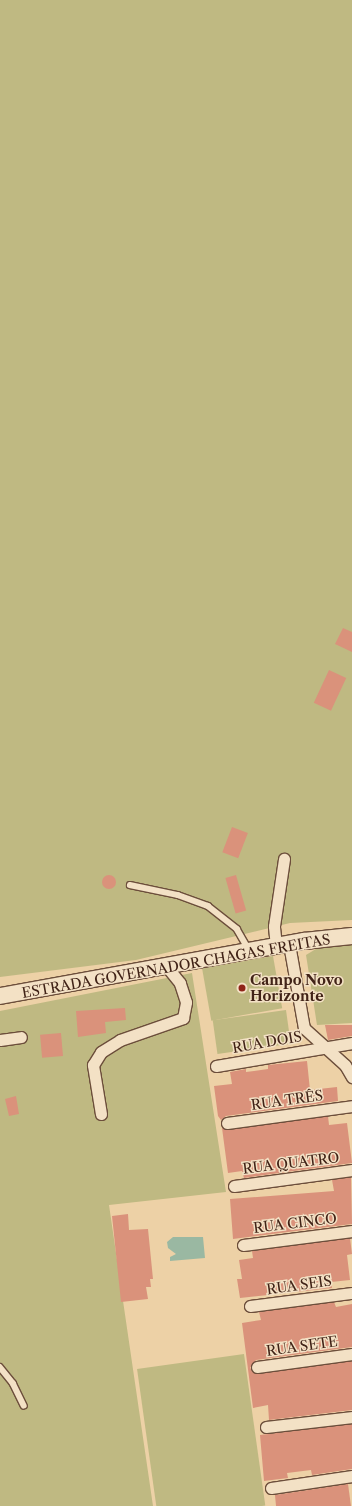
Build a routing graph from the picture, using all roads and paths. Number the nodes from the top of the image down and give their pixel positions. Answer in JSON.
{"nodes":[{"id":1,"x":284,"y":859,"type":"dead end"},
{"id":2,"x":130,"y":885,"type":"dead end"},
{"id":3,"x":352,"y":936,"type":"edge"},
{"id":4,"x":282,"y":945,"type":"junction"},
{"id":5,"x":250,"y":952,"type":"junction"},
{"id":6,"x":168,"y":968,"type":"junction"},
{"id":7,"x":0,"y":996,"type":"edge"},
{"id":8,"x":21,"y":1036,"type":"dead end"},
{"id":9,"x":0,"y":1040,"type":"edge"},
{"id":10,"x":352,"y":1044,"type":"edge"},
{"id":11,"x":324,"y":1047,"type":"junction"},
{"id":12,"x":216,"y":1066,"type":"dead end"},
{"id":13,"x":352,"y":1077,"type":"edge"},
{"id":14,"x":352,"y":1106,"type":"edge"},
{"id":15,"x":100,"y":1114,"type":"dead end"},
{"id":16,"x":227,"y":1123,"type":"dead end"},
{"id":17,"x":352,"y":1170,"type":"edge"},
{"id":18,"x":234,"y":1186,"type":"dead end"},
{"id":19,"x":352,"y":1231,"type":"edge"},
{"id":20,"x":243,"y":1245,"type":"dead end"},
{"id":21,"x":352,"y":1293,"type":"edge"},
{"id":22,"x":250,"y":1306,"type":"dead end"},
{"id":23,"x":352,"y":1354,"type":"edge"},
{"id":24,"x":0,"y":1367,"type":"edge"},
{"id":25,"x":257,"y":1367,"type":"dead end"},
{"id":26,"x":24,"y":1406,"type":"dead end"},
{"id":27,"x":352,"y":1417,"type":"edge"},
{"id":28,"x":266,"y":1427,"type":"dead end"},
{"id":29,"x":352,"y":1476,"type":"edge"},
{"id":30,"x":272,"y":1488,"type":"dead end"}],
"edges":[{"from":1,"to":4,"type":"street"},
{"from":2,"to":5,"type":"lane"},
{"from":3,"to":4,"type":"main road","name":"ESTRADA GOVERNADOR CHAGAS FREITAS"},
{"from":4,"to":5,"type":"main road","name":"ESTRADA GOVERNADOR CHAGAS FREITAS"},
{"from":4,"to":11,"type":"street"},
{"from":5,"to":6,"type":"main road","name":"ESTRADA GOVERNADOR CHAGAS FREITAS"},
{"from":6,"to":7,"type":"main road","name":"ESTRADA GOVERNADOR CHAGAS FREITAS"},
{"from":6,"to":15,"type":"street"},
{"from":8,"to":9,"type":"street"},
{"from":10,"to":11,"type":"street","name":"RUA DOIS"},
{"from":11,"to":12,"type":"street","name":"RUA DOIS"},
{"from":11,"to":13,"type":"street"},
{"from":14,"to":16,"type":"street","name":"RUA TRÊS"},
{"from":17,"to":18,"type":"street","name":"RUA QUATRO"},
{"from":19,"to":20,"type":"street","name":"RUA CINCO"},
{"from":21,"to":22,"type":"street","name":"RUA SEIS"},
{"from":23,"to":25,"type":"street","name":"RUA SETE"},
{"from":24,"to":26,"type":"lane"},
{"from":27,"to":28,"type":"street"},
{"from":29,"to":30,"type":"street"}]}
